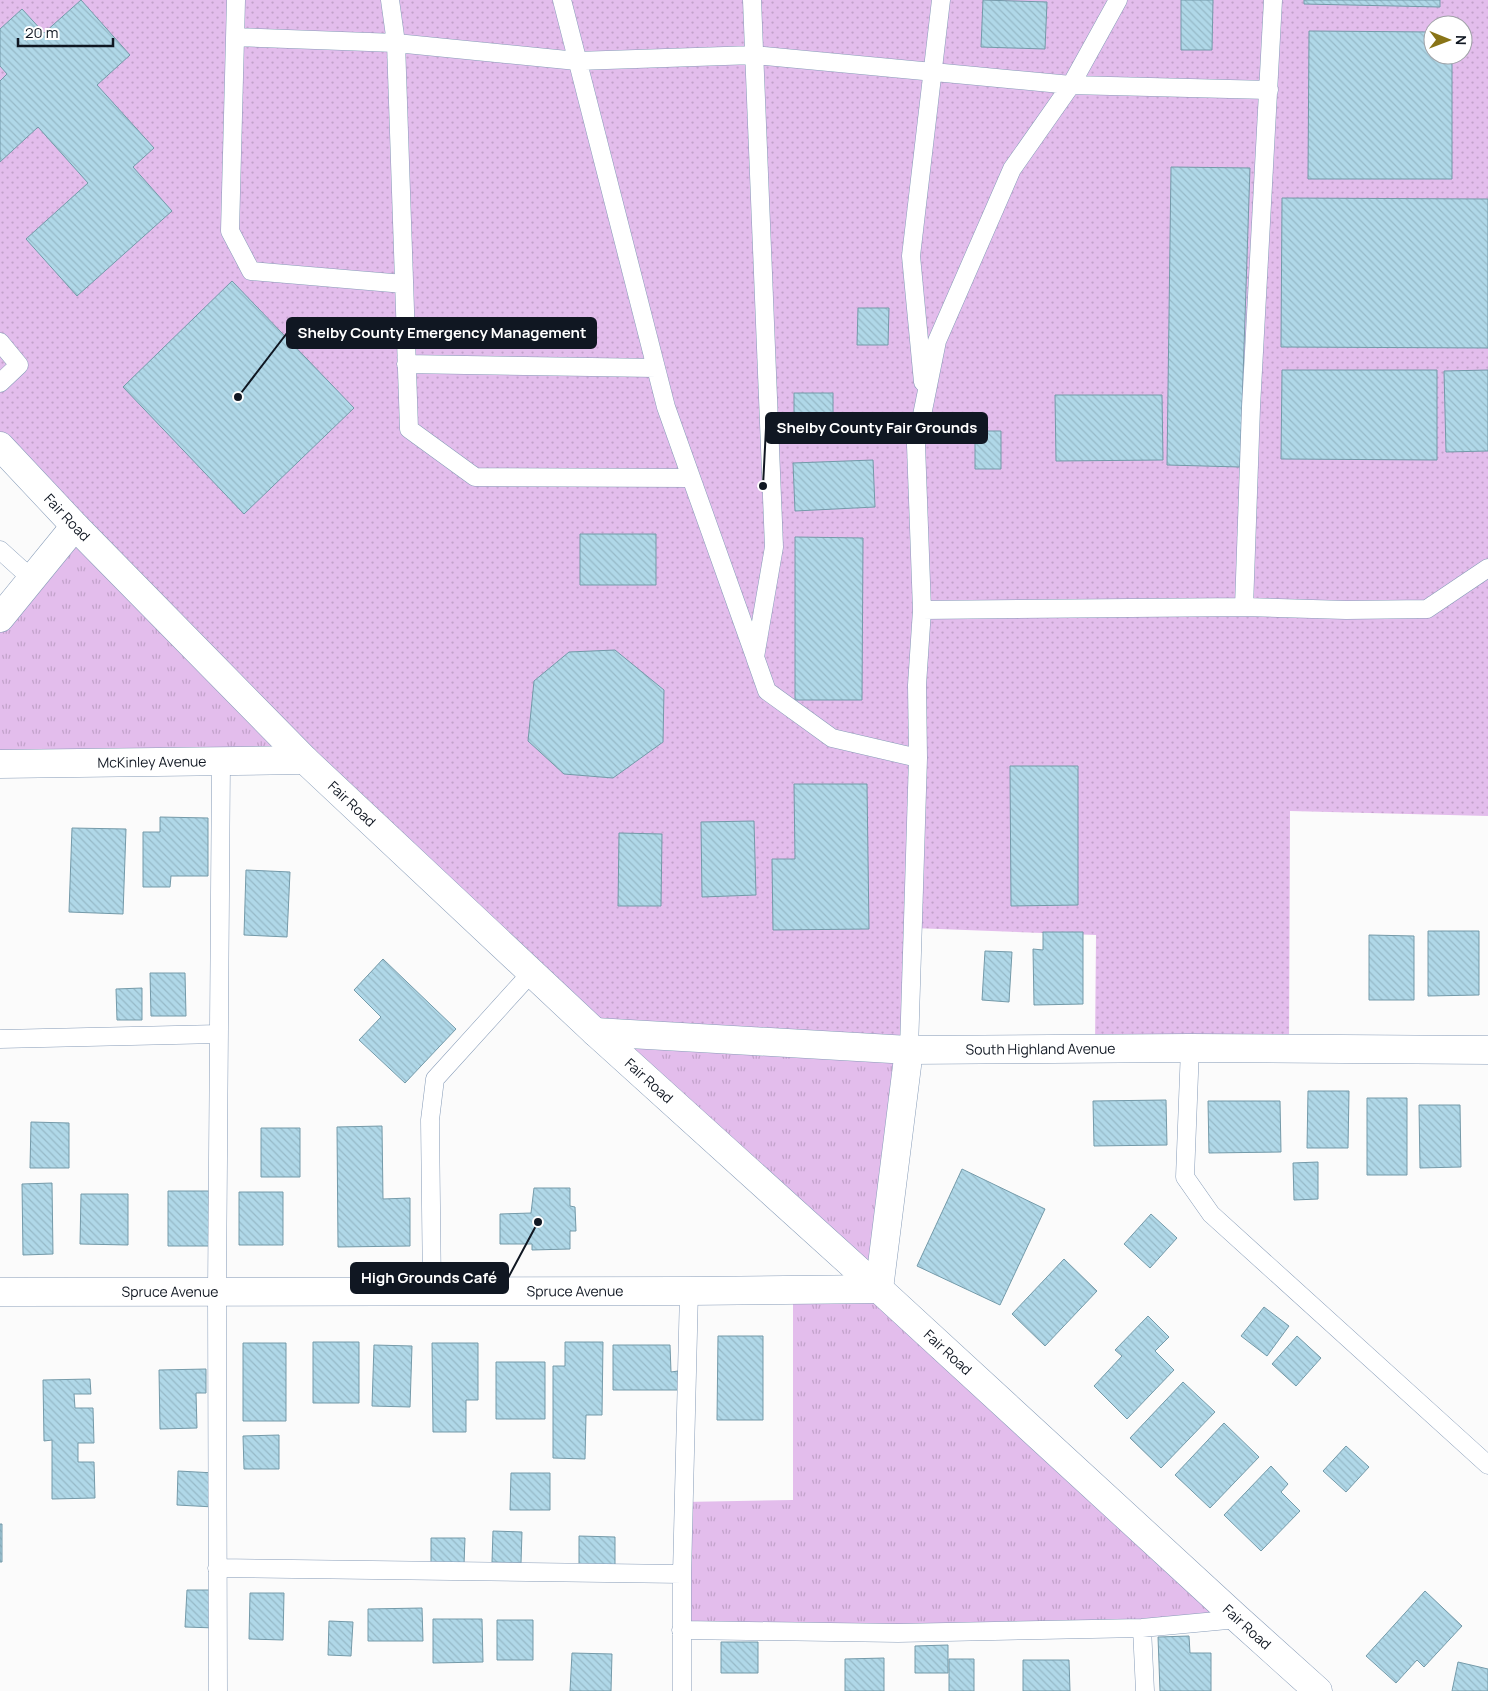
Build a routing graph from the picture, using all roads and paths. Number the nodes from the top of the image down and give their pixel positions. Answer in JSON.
{"nodes":[{"id":1,"x":236,"y":0,"type":"edge"},
{"id":2,"x":390,"y":0,"type":"edge"},
{"id":3,"x":562,"y":0,"type":"edge"},
{"id":4,"x":752,"y":0,"type":"edge"},
{"id":5,"x":941,"y":0,"type":"edge"},
{"id":6,"x":1118,"y":0,"type":"edge"},
{"id":7,"x":1273,"y":0,"type":"edge"},
{"id":8,"x":235,"y":37,"type":"junction"},
{"id":9,"x":396,"y":43,"type":"junction"},
{"id":10,"x":754,"y":55,"type":"junction"},
{"id":11,"x":577,"y":61,"type":"junction"},
{"id":12,"x":932,"y":72,"type":"junction"},
{"id":13,"x":1070,"y":85,"type":"junction"},
{"id":14,"x":1269,"y":90,"type":"junction"},
{"id":15,"x":404,"y":284,"type":"junction"},
{"id":16,"x":0,"y":342,"type":"edge"},
{"id":17,"x":406,"y":364,"type":"junction"},
{"id":18,"x":656,"y":368,"type":"junction"},
{"id":19,"x":0,"y":383,"type":"edge"},
{"id":20,"x":925,"y":401,"type":"junction"},
{"id":21,"x":0,"y":446,"type":"edge"},
{"id":22,"x":691,"y":478,"type":"junction"},
{"id":23,"x":75,"y":526,"type":"junction"},
{"id":24,"x":0,"y":550,"type":"edge"},
{"id":25,"x":1488,"y":568,"type":"edge"},
{"id":26,"x":32,"y":579,"type":"junction"},
{"id":27,"x":1244,"y":608,"type":"junction"},
{"id":28,"x":922,"y":610,"type":"junction"},
{"id":29,"x":0,"y":618,"type":"edge"},
{"id":30,"x":755,"y":657,"type":"junction"},
{"id":31,"x":918,"y":758,"type":"junction"},
{"id":32,"x":305,"y":760,"type":"junction"},
{"id":33,"x":221,"y":761,"type":"junction"},
{"id":34,"x":0,"y":764,"type":"edge"},
{"id":35,"x":532,"y":972,"type":"junction"},
{"id":36,"x":595,"y":1032,"type":"junction"},
{"id":37,"x":219,"y":1034,"type":"junction"},
{"id":38,"x":0,"y":1039,"type":"edge"},
{"id":39,"x":1190,"y":1048,"type":"junction"},
{"id":40,"x":909,"y":1050,"type":"junction"},
{"id":41,"x":1488,"y":1050,"type":"edge"},
{"id":42,"x":879,"y":1289,"type":"junction"},
{"id":43,"x":689,"y":1291,"type":"junction"},
{"id":44,"x":0,"y":1292,"type":"edge"},
{"id":45,"x":218,"y":1292,"type":"junction"},
{"id":46,"x":432,"y":1292,"type":"junction"},
{"id":47,"x":1488,"y":1465,"type":"edge"},
{"id":48,"x":217,"y":1568,"type":"junction"},
{"id":49,"x":682,"y":1574,"type":"junction"},
{"id":50,"x":1238,"y":1619,"type":"junction"},
{"id":51,"x":1142,"y":1628,"type":"junction"},
{"id":52,"x":681,"y":1630,"type":"junction"},
{"id":53,"x":218,"y":1691,"type":"edge"},
{"id":54,"x":682,"y":1691,"type":"edge"},
{"id":55,"x":1145,"y":1691,"type":"edge"},
{"id":56,"x":1318,"y":1691,"type":"edge"}],
"edges":[{"from":1,"to":8,"type":"lane"},
{"from":2,"to":9,"type":"lane"},
{"from":3,"to":11,"type":"lane"},
{"from":4,"to":10,"type":"lane"},
{"from":5,"to":12,"type":"lane"},
{"from":6,"to":13,"type":"lane"},
{"from":7,"to":14,"type":"lane"},
{"from":8,"to":9,"type":"lane"},
{"from":8,"to":15,"type":"lane"},
{"from":9,"to":11,"type":"lane"},
{"from":9,"to":15,"type":"lane"},
{"from":10,"to":11,"type":"lane"},
{"from":10,"to":12,"type":"lane"},
{"from":10,"to":30,"type":"lane"},
{"from":11,"to":18,"type":"lane"},
{"from":12,"to":13,"type":"lane"},
{"from":12,"to":20,"type":"lane"},
{"from":13,"to":14,"type":"lane"},
{"from":13,"to":20,"type":"lane"},
{"from":14,"to":27,"type":"lane"},
{"from":15,"to":17,"type":"lane"},
{"from":16,"to":19,"type":"lane"},
{"from":17,"to":18,"type":"lane"},
{"from":17,"to":22,"type":"lane"},
{"from":18,"to":22,"type":"lane"},
{"from":20,"to":28,"type":"lane"},
{"from":21,"to":23,"type":"street","name":"Fair Road"},
{"from":22,"to":30,"type":"lane"},
{"from":23,"to":26,"type":"street"},
{"from":23,"to":32,"type":"street","name":"Fair Road"},
{"from":24,"to":26,"type":"lane"},
{"from":25,"to":27,"type":"lane"},
{"from":26,"to":29,"type":"street"},
{"from":27,"to":28,"type":"lane"},
{"from":28,"to":31,"type":"lane"},
{"from":30,"to":31,"type":"lane"},
{"from":31,"to":40,"type":"lane"},
{"from":32,"to":33,"type":"street","name":"McKinley Avenue"},
{"from":32,"to":35,"type":"street","name":"Fair Road"},
{"from":33,"to":34,"type":"street","name":"McKinley Avenue"},
{"from":33,"to":37,"type":"lane"},
{"from":35,"to":36,"type":"street","name":"Fair Road"},
{"from":35,"to":46,"type":"lane"},
{"from":36,"to":40,"type":"street","name":"South Highland Avenue"},
{"from":36,"to":42,"type":"street","name":"Fair Road"},
{"from":37,"to":38,"type":"lane"},
{"from":37,"to":45,"type":"lane"},
{"from":39,"to":40,"type":"street","name":"South Highland Avenue"},
{"from":39,"to":41,"type":"street","name":"South Highland Avenue"},
{"from":39,"to":47,"type":"lane"},
{"from":40,"to":42,"type":"street"},
{"from":42,"to":43,"type":"street","name":"Spruce Avenue"},
{"from":42,"to":50,"type":"street","name":"Fair Road"},
{"from":43,"to":46,"type":"street","name":"Spruce Avenue"},
{"from":43,"to":49,"type":"lane"},
{"from":44,"to":45,"type":"street","name":"Spruce Avenue"},
{"from":45,"to":46,"type":"street","name":"Spruce Avenue"},
{"from":45,"to":48,"type":"lane"},
{"from":48,"to":49,"type":"lane"},
{"from":48,"to":53,"type":"lane"},
{"from":49,"to":52,"type":"lane"},
{"from":50,"to":51,"type":"lane"},
{"from":50,"to":56,"type":"street","name":"Fair Road"},
{"from":51,"to":52,"type":"lane"},
{"from":51,"to":55,"type":"lane"},
{"from":52,"to":54,"type":"lane"}]}
